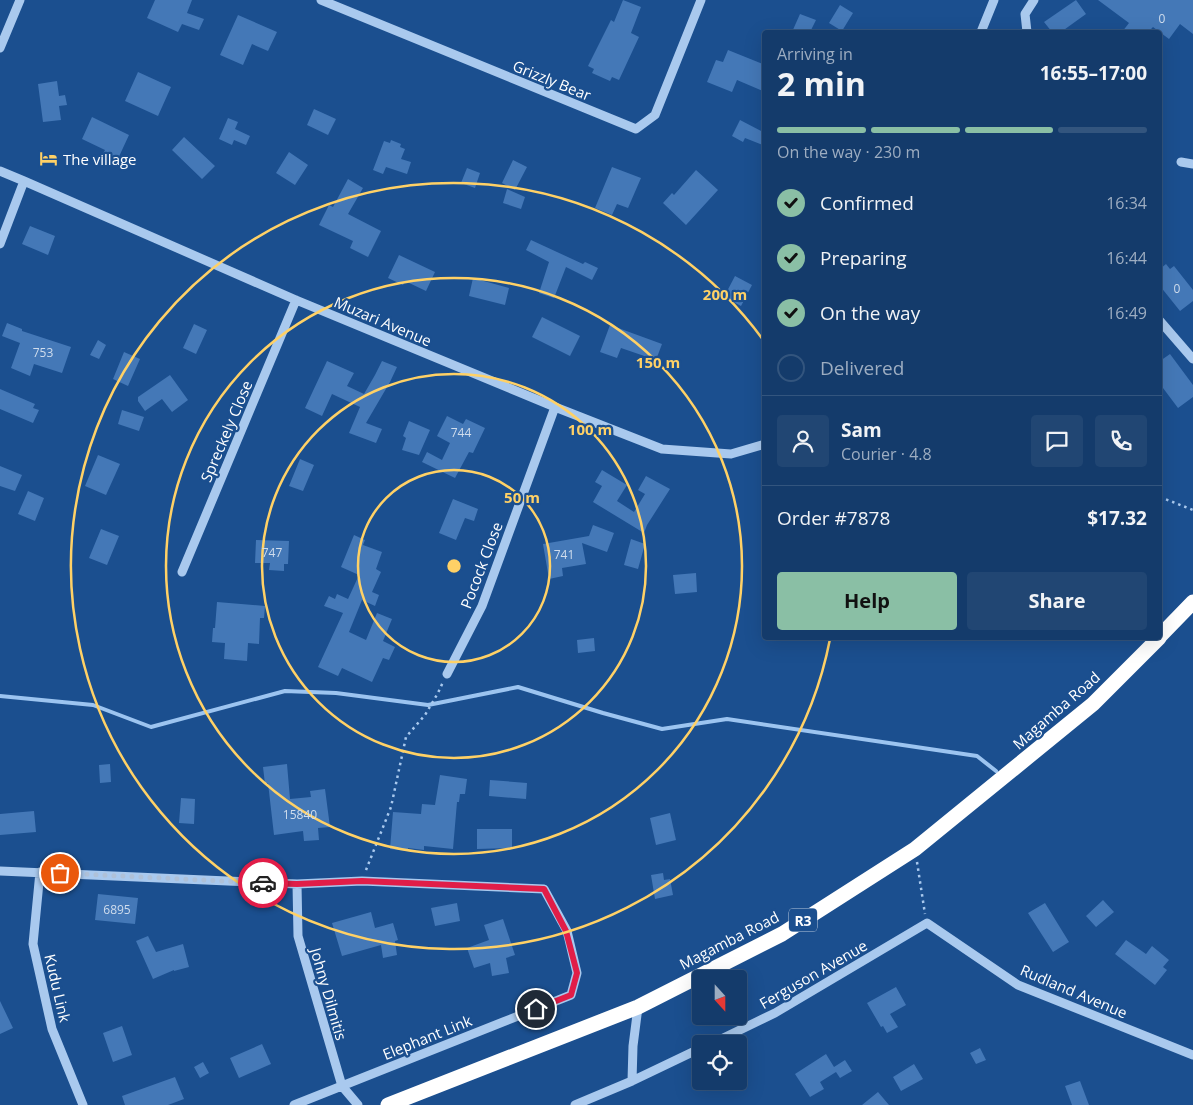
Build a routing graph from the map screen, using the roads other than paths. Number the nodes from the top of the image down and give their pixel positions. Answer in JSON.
{"nodes":[{"id":1,"x":20,"y":0,"type":"edge"},
{"id":2,"x":321,"y":0,"type":"edge"},
{"id":3,"x":700,"y":0,"type":"edge"},
{"id":4,"x":994,"y":0,"type":"edge"},
{"id":5,"x":1034,"y":0,"type":"edge"},
{"id":6,"x":982,"y":30,"type":"edge"},
{"id":7,"x":1027,"y":30,"type":"edge"},
{"id":8,"x":0,"y":48,"type":"edge"},
{"id":9,"x":1181,"y":162,"type":"dead end"},
{"id":10,"x":1193,"y":164,"type":"edge"},
{"id":11,"x":0,"y":172,"type":"edge"},
{"id":12,"x":24,"y":180,"type":"junction"},
{"id":13,"x":0,"y":244,"type":"edge"},
{"id":14,"x":296,"y":300,"type":"junction"},
{"id":15,"x":1162,"y":323,"type":"edge"},
{"id":16,"x":1193,"y":359,"type":"edge"},
{"id":17,"x":555,"y":407,"type":"junction"},
{"id":18,"x":762,"y":445,"type":"edge"},
{"id":19,"x":182,"y":572,"type":"dead end"},
{"id":20,"x":1193,"y":602,"type":"edge"},
{"id":21,"x":1162,"y":634,"type":"edge"},
{"id":22,"x":1156,"y":640,"type":"edge"},
{"id":23,"x":447,"y":674,"type":"dead end"},
{"id":24,"x":0,"y":871,"type":"edge"},
{"id":25,"x":40,"y":872,"type":"junction"},
{"id":26,"x":297,"y":884,"type":"junction"},
{"id":27,"x":927,"y":923,"type":"joint"},
{"id":28,"x":638,"y":1007,"type":"junction"},
{"id":29,"x":730,"y":1035,"type":"edge"},
{"id":30,"x":692,"y":1052,"type":"edge"},
{"id":31,"x":1193,"y":1055,"type":"edge"},
{"id":32,"x":632,"y":1081,"type":"junction"},
{"id":33,"x":342,"y":1086,"type":"junction"},
{"id":34,"x":83,"y":1105,"type":"edge"},
{"id":35,"x":294,"y":1105,"type":"edge"},
{"id":36,"x":358,"y":1105,"type":"edge"},
{"id":37,"x":388,"y":1105,"type":"edge"},
{"id":38,"x":575,"y":1105,"type":"edge"}],
"edges":[{"from":1,"to":8,"type":"street"},
{"from":2,"to":3,"type":"street","name":"Grizzly Bear"},
{"from":4,"to":6,"type":"street"},
{"from":5,"to":7,"type":"street"},
{"from":9,"to":10,"type":"street"},
{"from":11,"to":12,"type":"street","name":"Muzari Avenue"},
{"from":12,"to":13,"type":"street"},
{"from":12,"to":14,"type":"street","name":"Muzari Avenue"},
{"from":14,"to":17,"type":"street","name":"Muzari Avenue"},
{"from":14,"to":19,"type":"street","name":"Spreckely Close"},
{"from":15,"to":16,"type":"street"},
{"from":17,"to":18,"type":"street","name":"Muzari Avenue"},
{"from":17,"to":23,"type":"street","name":"Pocock Close"},
{"from":20,"to":21,"type":"highway","name":"Magamba Road","number":"R3"},
{"from":22,"to":28,"type":"highway","name":"Magamba Road","number":"R3"},
{"from":24,"to":25,"type":"street"},
{"from":25,"to":26,"type":"street"},
{"from":25,"to":34,"type":"street","name":"Kudu Link"},
{"from":26,"to":33,"type":"street","name":"Johny Dilmitis"},
{"from":26,"to":33,"type":"street","name":"Elephant Link"},
{"from":27,"to":29,"type":"street","name":"Ferguson Avenue"},
{"from":27,"to":31,"type":"street","name":"Rudland Avenue"},
{"from":28,"to":32,"type":"street"},
{"from":28,"to":37,"type":"highway","name":"Magamba Road","number":"R3"},
{"from":30,"to":32,"type":"street"},
{"from":32,"to":38,"type":"street"},
{"from":33,"to":35,"type":"street","name":"Elephant Link"},
{"from":33,"to":36,"type":"street","name":"Johny Dilmitis"}]}
